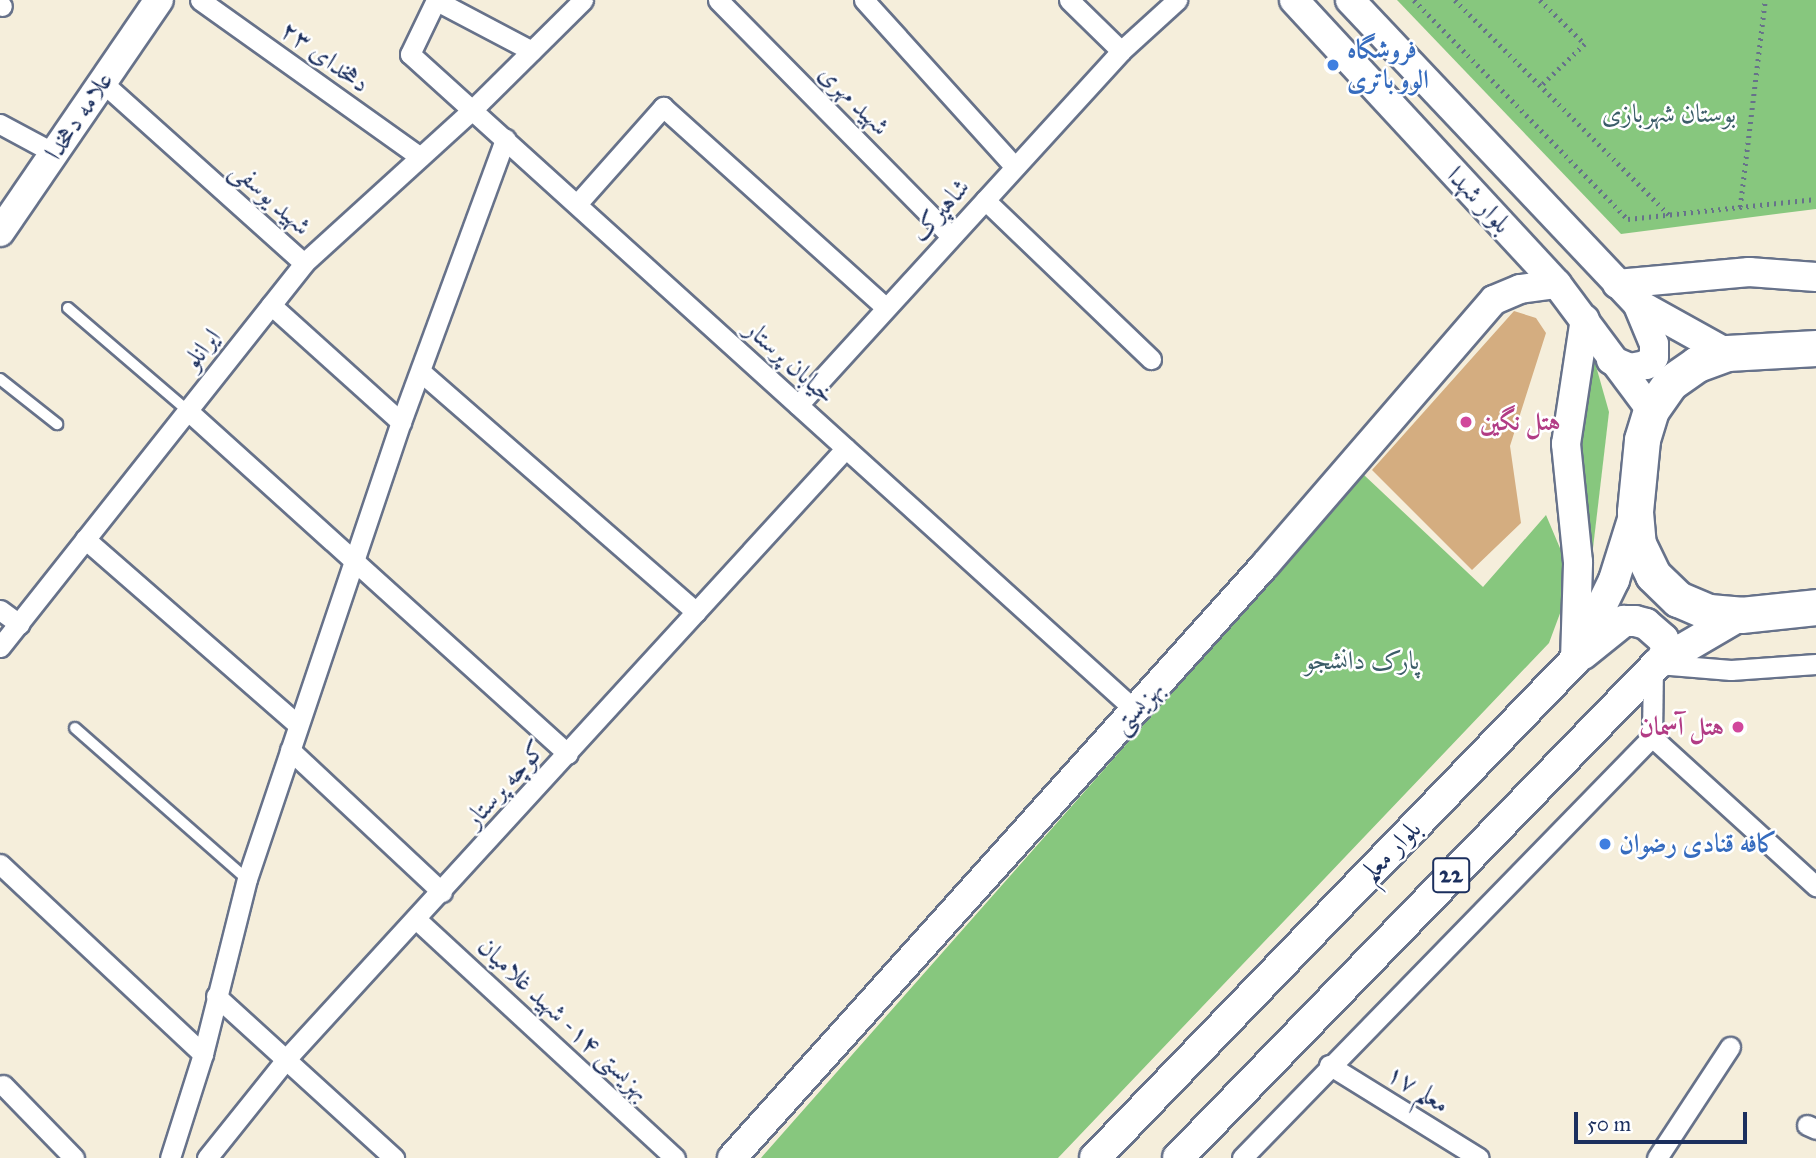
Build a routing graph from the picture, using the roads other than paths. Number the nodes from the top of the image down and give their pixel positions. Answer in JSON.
{"nodes":[{"id":1,"x":159,"y":0,"type":"edge"},
{"id":2,"x":200,"y":0,"type":"edge"},
{"id":3,"x":436,"y":0,"type":"edge"},
{"id":4,"x":583,"y":0,"type":"edge"},
{"id":5,"x":718,"y":0,"type":"edge"},
{"id":6,"x":864,"y":0,"type":"edge"},
{"id":7,"x":1069,"y":0,"type":"edge"},
{"id":8,"x":1177,"y":0,"type":"edge"},
{"id":9,"x":1294,"y":0,"type":"edge"},
{"id":10,"x":1350,"y":0,"type":"edge"},
{"id":11,"x":532,"y":51,"type":"junction"},
{"id":12,"x":1121,"y":51,"type":"junction"},
{"id":13,"x":102,"y":82,"type":"junction"},
{"id":14,"x":472,"y":110,"type":"junction"},
{"id":15,"x":0,"y":124,"type":"edge"},
{"id":16,"x":505,"y":139,"type":"junction"},
{"id":17,"x":54,"y":153,"type":"junction"},
{"id":18,"x":420,"y":157,"type":"junction"},
{"id":19,"x":1015,"y":167,"type":"junction"},
{"id":20,"x":985,"y":200,"type":"junction"},
{"id":21,"x":577,"y":204,"type":"junction"},
{"id":22,"x":0,"y":232,"type":"edge"},
{"id":23,"x":951,"y":236,"type":"junction"},
{"id":24,"x":304,"y":263,"type":"junction"},
{"id":25,"x":1816,"y":277,"type":"edge"},
{"id":26,"x":1557,"y":284,"type":"junction"},
{"id":27,"x":1627,"y":294,"type":"junction"},
{"id":28,"x":271,"y":305,"type":"junction"},
{"id":29,"x":68,"y":308,"type":"dead end"},
{"id":30,"x":886,"y":308,"type":"junction"},
{"id":31,"x":1585,"y":319,"type":"junction"},
{"id":32,"x":1813,"y":345,"type":"edge"},
{"id":33,"x":1727,"y":353,"type":"junction"},
{"id":34,"x":1151,"y":359,"type":"dead end"},
{"id":35,"x":1611,"y":360,"type":"junction"},
{"id":36,"x":421,"y":372,"type":"junction"},
{"id":37,"x":0,"y":379,"type":"edge"},
{"id":38,"x":798,"y":405,"type":"junction"},
{"id":39,"x":1651,"y":410,"type":"junction"},
{"id":40,"x":187,"y":411,"type":"junction"},
{"id":41,"x":401,"y":422,"type":"junction"},
{"id":42,"x":57,"y":424,"type":"dead end"},
{"id":43,"x":845,"y":448,"type":"junction"},
{"id":44,"x":1635,"y":512,"type":"junction"},
{"id":45,"x":85,"y":539,"type":"junction"},
{"id":46,"x":353,"y":564,"type":"junction"},
{"id":47,"x":1816,"y":607,"type":"edge"},
{"id":48,"x":0,"y":610,"type":"edge"},
{"id":49,"x":696,"y":612,"type":"junction"},
{"id":50,"x":1741,"y":615,"type":"junction"},
{"id":51,"x":19,"y":624,"type":"junction"},
{"id":52,"x":0,"y":647,"type":"edge"},
{"id":53,"x":1575,"y":660,"type":"junction"},
{"id":54,"x":1657,"y":663,"type":"junction"},
{"id":55,"x":1816,"y":664,"type":"edge"},
{"id":56,"x":1135,"y":710,"type":"junction"},
{"id":57,"x":298,"y":725,"type":"junction"},
{"id":58,"x":75,"y":728,"type":"dead end"},
{"id":59,"x":1652,"y":737,"type":"junction"},
{"id":60,"x":290,"y":750,"type":"junction"},
{"id":61,"x":568,"y":754,"type":"junction"},
{"id":62,"x":0,"y":864,"type":"edge"},
{"id":63,"x":247,"y":879,"type":"junction"},
{"id":64,"x":1816,"y":886,"type":"edge"},
{"id":65,"x":442,"y":892,"type":"junction"},
{"id":66,"x":417,"y":920,"type":"junction"},
{"id":67,"x":216,"y":996,"type":"junction"},
{"id":68,"x":1730,"y":1046,"type":"dead end"},
{"id":69,"x":203,"y":1054,"type":"junction"},
{"id":70,"x":287,"y":1059,"type":"junction"},
{"id":71,"x":1329,"y":1065,"type":"junction"},
{"id":72,"x":3,"y":1085,"type":"dead end"},
{"id":73,"x":74,"y":1158,"type":"edge"},
{"id":74,"x":170,"y":1158,"type":"edge"},
{"id":75,"x":207,"y":1158,"type":"edge"},
{"id":76,"x":394,"y":1158,"type":"edge"},
{"id":77,"x":675,"y":1158,"type":"edge"},
{"id":78,"x":732,"y":1158,"type":"edge"},
{"id":79,"x":1095,"y":1158,"type":"edge"},
{"id":80,"x":1178,"y":1158,"type":"edge"},
{"id":81,"x":1242,"y":1158,"type":"edge"},
{"id":82,"x":1479,"y":1158,"type":"edge"},
{"id":83,"x":1657,"y":1158,"type":"edge"}],
"edges":[{"from":1,"to":13,"type":"main road","name":"علامه دهخدا"},
{"from":2,"to":18,"type":"street","name":"دهخدای ۲۳"},
{"from":3,"to":11,"type":"street"},
{"from":3,"to":14,"type":"street","name":"خیابان پرستار"},
{"from":4,"to":11,"type":"street","name":"ایرانلو"},
{"from":5,"to":23,"type":"street","name":"شهید مهری"},
{"from":6,"to":19,"type":"street"},
{"from":7,"to":12,"type":"street"},
{"from":8,"to":12,"type":"street","name":"شاهپرک"},
{"from":9,"to":26,"type":"main road","name":"بلوار شهدا"},
{"from":10,"to":27,"type":"main road","name":"بلوار شهدا"},
{"from":11,"to":14,"type":"street","name":"ایرانلو"},
{"from":12,"to":19,"type":"street","name":"شاهپرک"},
{"from":13,"to":17,"type":"main road","name":"علامه دهخدا"},
{"from":13,"to":24,"type":"street","name":"شهید یوسفی"},
{"from":14,"to":16,"type":"street","name":"خیابان پرستار"},
{"from":14,"to":18,"type":"street","name":"ایرانلو"},
{"from":15,"to":17,"type":"street"},
{"from":16,"to":21,"type":"street","name":"خیابان پرستار"},
{"from":16,"to":36,"type":"street"},
{"from":17,"to":22,"type":"main road","name":"علامه دهخدا"},
{"from":18,"to":24,"type":"street","name":"ایرانلو"},
{"from":19,"to":20,"type":"street","name":"شاهپرک"},
{"from":20,"to":23,"type":"street","name":"شاهپرک"},
{"from":20,"to":34,"type":"street"},
{"from":21,"to":30,"type":"street"},
{"from":21,"to":38,"type":"street","name":"خیابان پرستار"},
{"from":23,"to":30,"type":"street","name":"شاهپرک"},
{"from":24,"to":28,"type":"street","name":"ایرانلو"},
{"from":25,"to":27,"type":"main road"},
{"from":26,"to":31,"type":"main road","name":"بلوار شهدا"},
{"from":26,"to":56,"type":"main road","name":"بهزیستی"},
{"from":27,"to":33,"type":"main road","name":"بلوار شهدا"},
{"from":27,"to":35,"type":"main road"},
{"from":28,"to":40,"type":"street","name":"ایرانلو"},
{"from":28,"to":41,"type":"street"},
{"from":29,"to":40,"type":"lane"},
{"from":30,"to":38,"type":"street","name":"شاهپرک"},
{"from":31,"to":35,"type":"main road","name":"بلوار شهدا"},
{"from":31,"to":53,"type":"main road"},
{"from":32,"to":33,"type":"highway"},
{"from":33,"to":39,"type":"highway"},
{"from":35,"to":39,"type":"main road","name":"بلوار شهدا"},
{"from":36,"to":41,"type":"street"},
{"from":36,"to":49,"type":"street"},
{"from":37,"to":42,"type":"lane"},
{"from":38,"to":43,"type":"street","name":"خیابان پرستار"},
{"from":39,"to":44,"type":"highway"},
{"from":40,"to":45,"type":"street","name":"ایرانلو"},
{"from":40,"to":46,"type":"street"},
{"from":41,"to":46,"type":"street"},
{"from":43,"to":49,"type":"street","name":"کوچه پرستار"},
{"from":43,"to":56,"type":"street","name":"خیابان پرستار"},
{"from":44,"to":50,"type":"highway"},
{"from":44,"to":53,"type":"main road","name":"بلوار معلم"},
{"from":45,"to":51,"type":"street","name":"ایرانلو"},
{"from":45,"to":57,"type":"street"},
{"from":46,"to":57,"type":"street"},
{"from":46,"to":61,"type":"street"},
{"from":47,"to":50,"type":"highway"},
{"from":48,"to":51,"type":"street"},
{"from":49,"to":61,"type":"street","name":"کوچه پرستار"},
{"from":50,"to":54,"type":"main road","number":"22"},
{"from":51,"to":52,"type":"street","name":"ایرانلو"},
{"from":53,"to":54,"type":"main road"},
{"from":53,"to":79,"type":"main road","name":"بلوار معلم"},
{"from":54,"to":55,"type":"street"},
{"from":54,"to":59,"type":"street"},
{"from":54,"to":80,"type":"main road","number":"22"},
{"from":56,"to":78,"type":"main road","name":"بهزیستی"},
{"from":57,"to":60,"type":"street"},
{"from":58,"to":63,"type":"lane"},
{"from":59,"to":64,"type":"street"},
{"from":59,"to":71,"type":"street"},
{"from":60,"to":63,"type":"street"},
{"from":60,"to":65,"type":"street"},
{"from":61,"to":65,"type":"street","name":"کوچه پرستار"},
{"from":62,"to":69,"type":"street"},
{"from":63,"to":67,"type":"street"},
{"from":65,"to":66,"type":"street","name":"کوچه پرستار"},
{"from":66,"to":70,"type":"street","name":"کوچه پرستار"},
{"from":66,"to":77,"type":"street","name":"بهزیستی ۱۴- شهید غلامیان"},
{"from":67,"to":69,"type":"street"},
{"from":67,"to":70,"type":"street"},
{"from":68,"to":83,"type":"street"},
{"from":69,"to":74,"type":"street"},
{"from":70,"to":75,"type":"street","name":"کوچه پرستار"},
{"from":70,"to":76,"type":"street"},
{"from":71,"to":81,"type":"street"},
{"from":71,"to":82,"type":"street","name":"معلم ۱۷"},
{"from":72,"to":73,"type":"street"}]}
